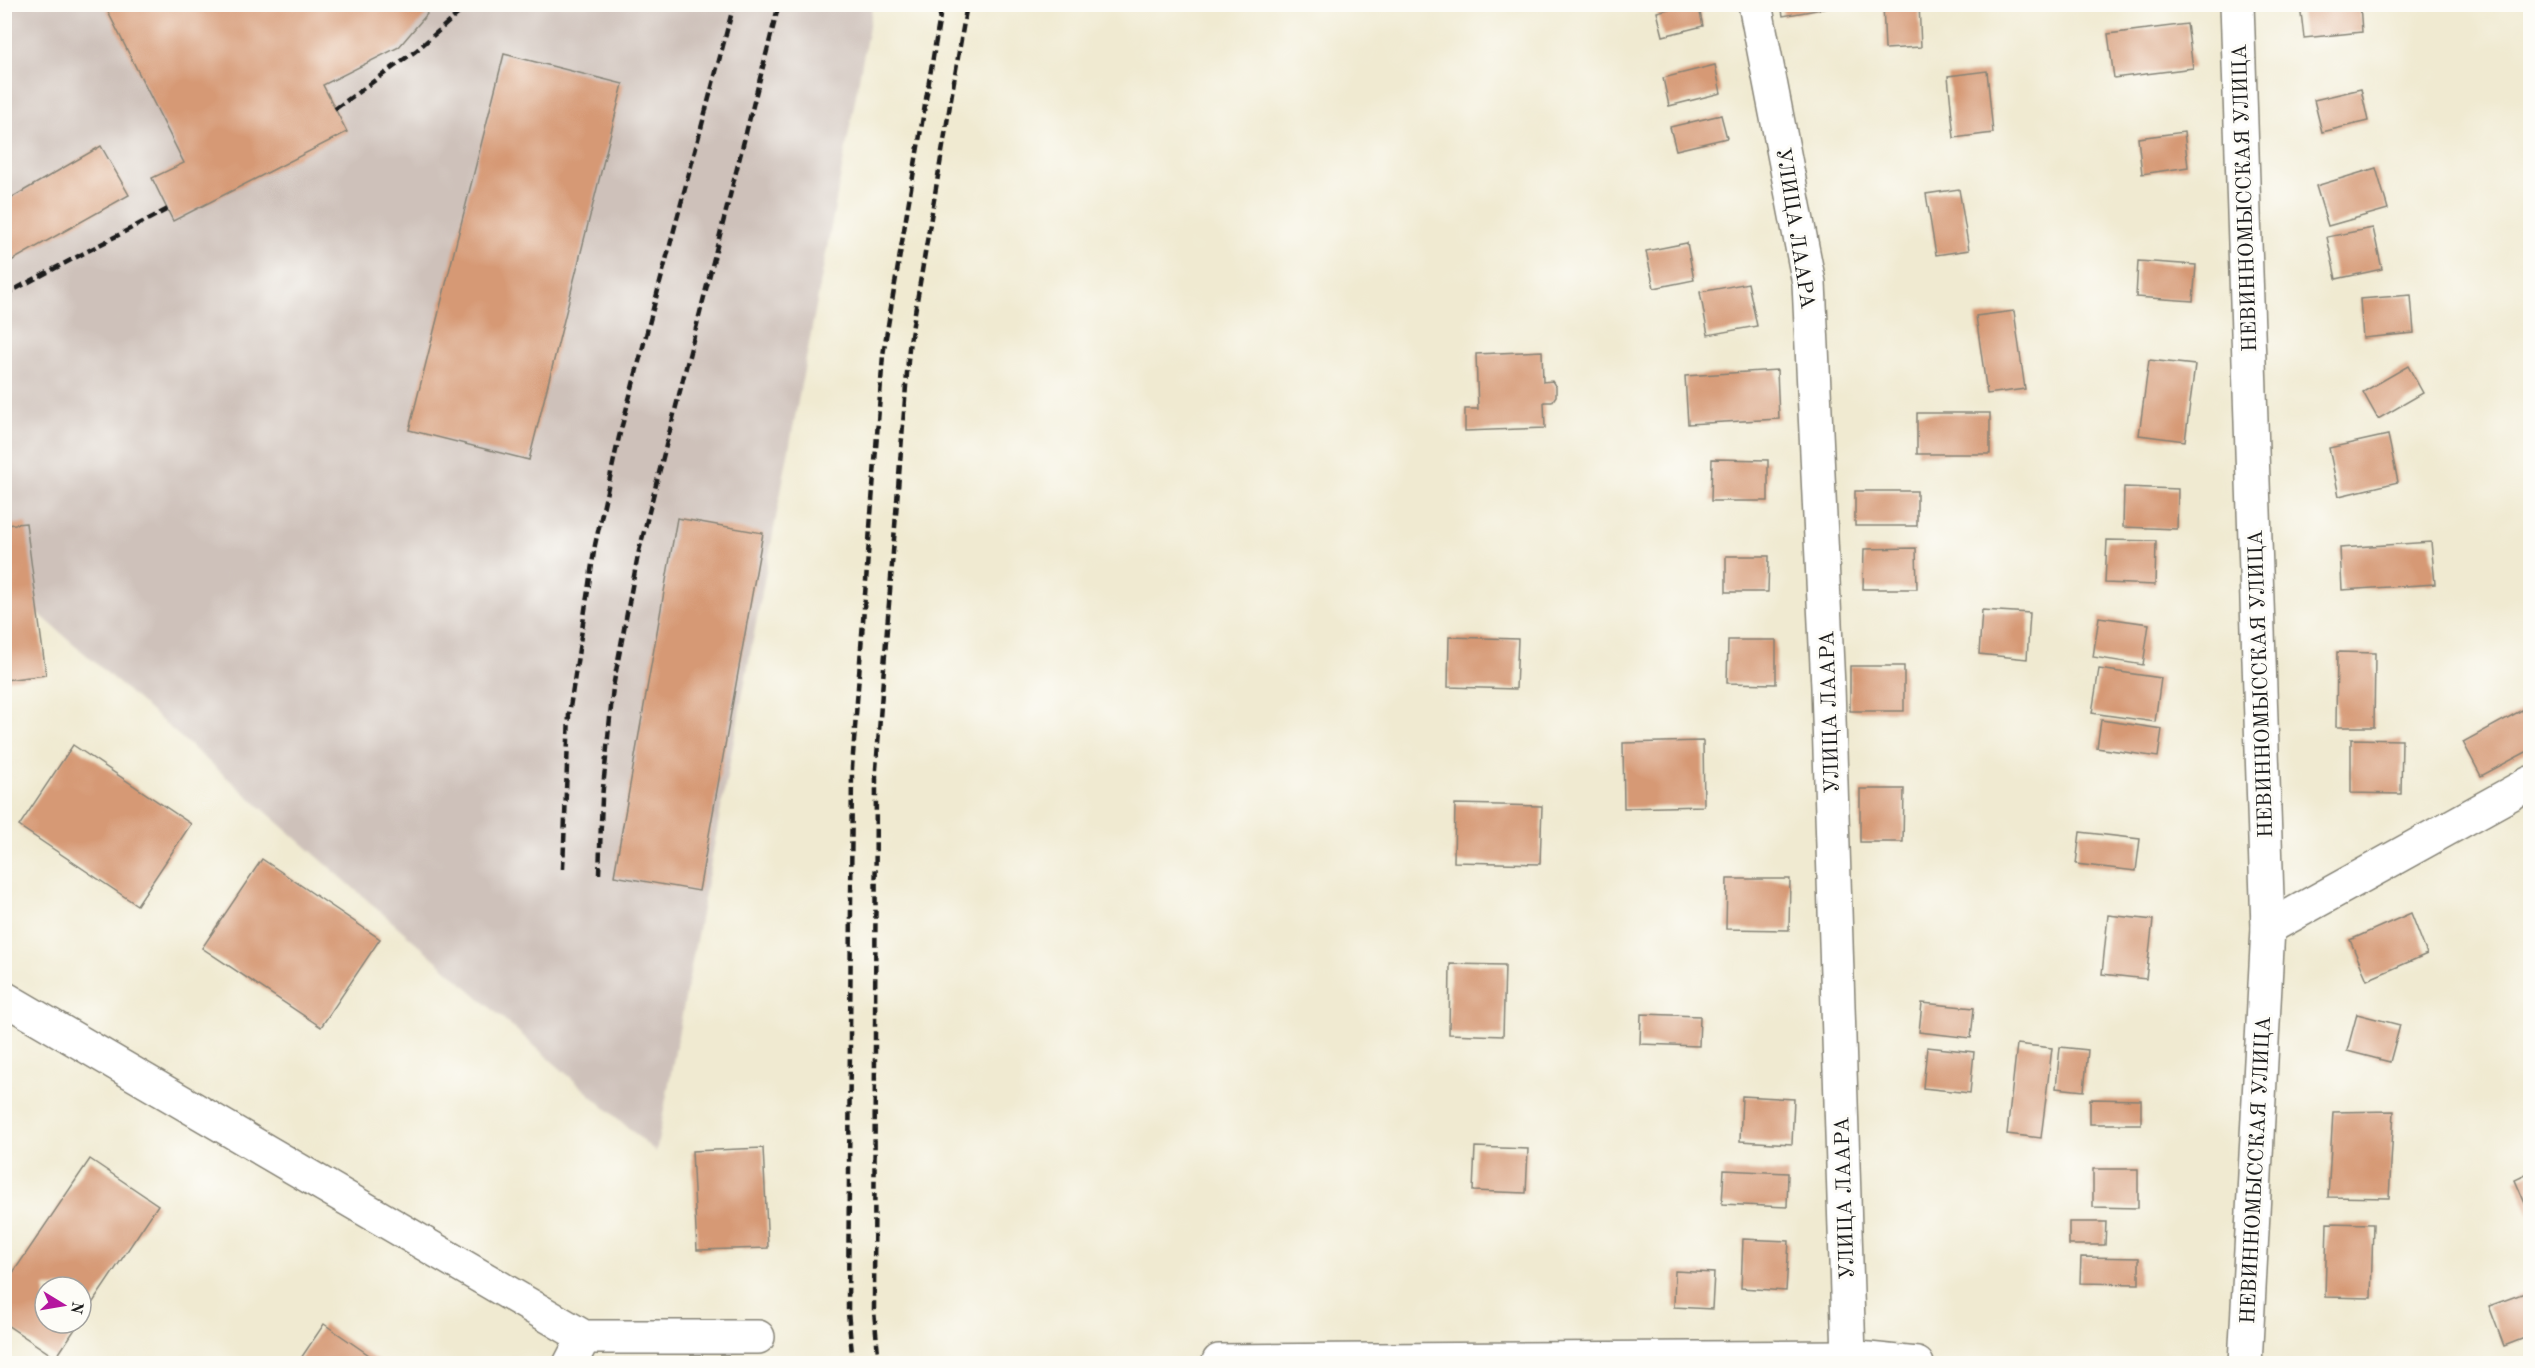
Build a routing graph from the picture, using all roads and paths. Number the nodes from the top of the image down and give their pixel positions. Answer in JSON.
{"nodes":[{"id":1,"x":1755,"y":4,"type":"edge"},
{"id":2,"x":2237,"y":4,"type":"edge"},
{"id":3,"x":2530,"y":783,"type":"edge"},
{"id":4,"x":2268,"y":928,"type":"junction"},
{"id":5,"x":4,"y":998,"type":"edge"},
{"id":6,"x":758,"y":1336,"type":"dead end"},
{"id":7,"x":577,"y":1350,"type":"edge"},
{"id":8,"x":1849,"y":1360,"type":"edge"},
{"id":9,"x":1219,"y":1361,"type":"dead end"},
{"id":10,"x":1917,"y":1364,"type":"edge"},
{"id":11,"x":2246,"y":1364,"type":"edge"}],
"edges":[{"from":1,"to":8,"type":"street","name":"УЛИЦА ЛААРА"},
{"from":2,"to":4,"type":"street","name":"НЕВИННОМЫССКАЯ УЛИЦА"},
{"from":3,"to":4,"type":"street"},
{"from":4,"to":11,"type":"street","name":"НЕВИННОМЫССКАЯ УЛИЦА"},
{"from":5,"to":7,"type":"street"},
{"from":6,"to":7,"type":"street"},
{"from":8,"to":9,"type":"street"},
{"from":8,"to":10,"type":"street"}]}
